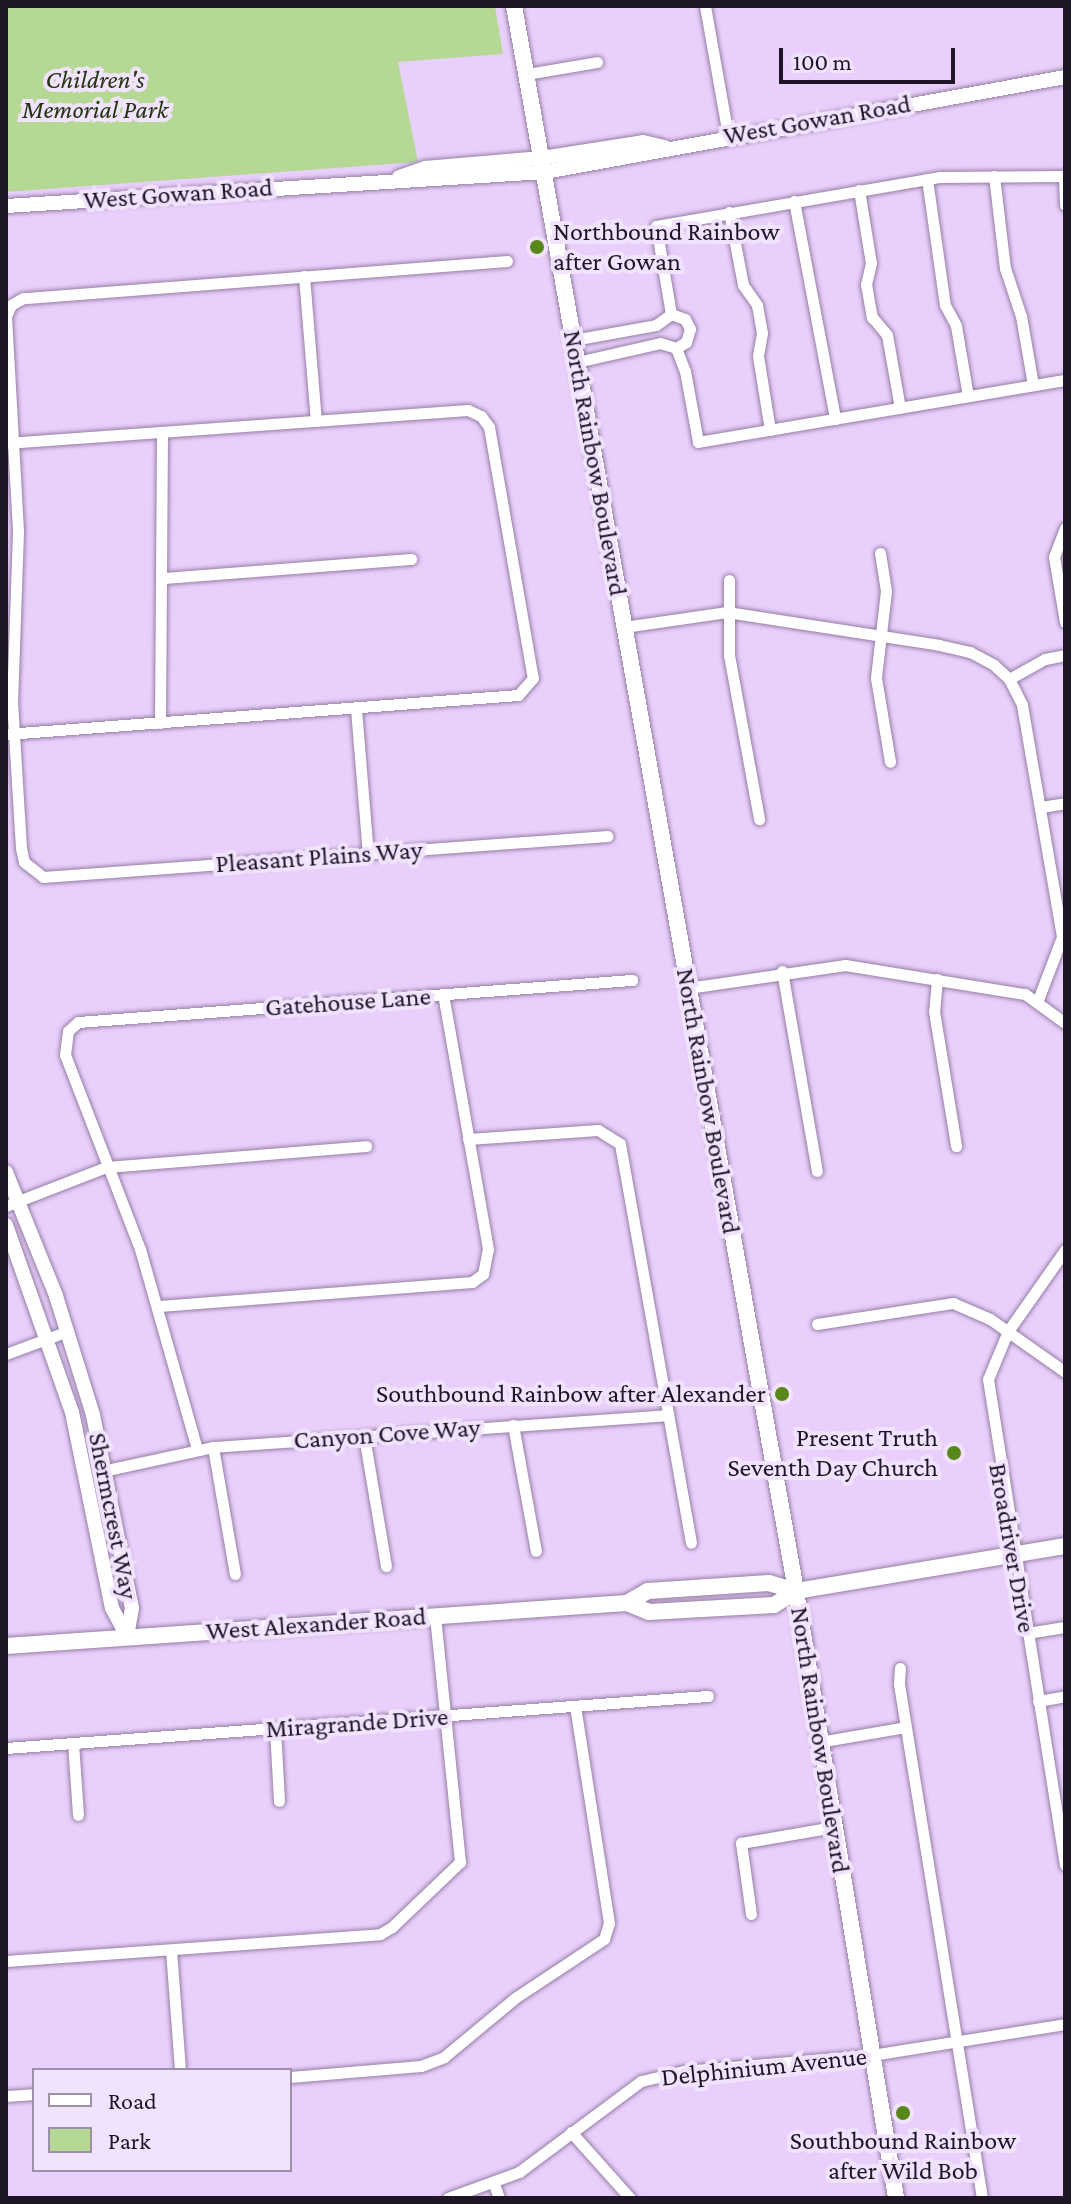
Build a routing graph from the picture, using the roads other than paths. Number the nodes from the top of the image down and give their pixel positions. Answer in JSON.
{"nodes":[{"id":1,"x":514,"y":6,"type":"edge"},
{"id":2,"x":705,"y":6,"type":"edge"},
{"id":3,"x":597,"y":62,"type":"dead end"},
{"id":4,"x":527,"y":74,"type":"junction"},
{"id":5,"x":1065,"y":77,"type":"edge"},
{"id":6,"x":728,"y":135,"type":"junction"},
{"id":7,"x":544,"y":165,"type":"junction"},
{"id":8,"x":994,"y":176,"type":"junction"},
{"id":9,"x":1064,"y":176,"type":"edge"},
{"id":10,"x":927,"y":179,"type":"junction"},
{"id":11,"x":859,"y":190,"type":"junction"},
{"id":12,"x":794,"y":201,"type":"junction"},
{"id":13,"x":1065,"y":205,"type":"edge"},
{"id":14,"x":6,"y":206,"type":"edge"},
{"id":15,"x":729,"y":212,"type":"junction"},
{"id":16,"x":507,"y":261,"type":"dead end"},
{"id":17,"x":304,"y":276,"type":"junction"},
{"id":18,"x":671,"y":314,"type":"junction"},
{"id":19,"x":573,"y":340,"type":"junction"},
{"id":20,"x":676,"y":348,"type":"junction"},
{"id":21,"x":577,"y":362,"type":"junction"},
{"id":22,"x":1065,"y":380,"type":"edge"},
{"id":23,"x":1033,"y":385,"type":"junction"},
{"id":24,"x":968,"y":396,"type":"junction"},
{"id":25,"x":900,"y":408,"type":"junction"},
{"id":26,"x":835,"y":419,"type":"junction"},
{"id":27,"x":316,"y":421,"type":"junction"},
{"id":28,"x":770,"y":430,"type":"junction"},
{"id":29,"x":162,"y":432,"type":"junction"},
{"id":30,"x":11,"y":443,"type":"edge"},
{"id":31,"x":1063,"y":530,"type":"edge"},
{"id":32,"x":880,"y":553,"type":"dead end"},
{"id":33,"x":411,"y":559,"type":"dead end"},
{"id":34,"x":163,"y":578,"type":"junction"},
{"id":35,"x":729,"y":580,"type":"dead end"},
{"id":36,"x":727,"y":612,"type":"junction"},
{"id":37,"x":1065,"y":622,"type":"edge"},
{"id":38,"x":624,"y":627,"type":"junction"},
{"id":39,"x":878,"y":636,"type":"junction"},
{"id":40,"x":1065,"y":655,"type":"edge"},
{"id":41,"x":1009,"y":679,"type":"junction"},
{"id":42,"x":356,"y":709,"type":"junction"},
{"id":43,"x":160,"y":723,"type":"junction"},
{"id":44,"x":10,"y":734,"type":"edge"},
{"id":45,"x":890,"y":762,"type":"dead end"},
{"id":46,"x":1065,"y":803,"type":"edge"},
{"id":47,"x":1041,"y":807,"type":"junction"},
{"id":48,"x":759,"y":819,"type":"dead end"},
{"id":49,"x":608,"y":836,"type":"dead end"},
{"id":50,"x":368,"y":854,"type":"junction"},
{"id":51,"x":1063,"y":950,"type":"edge"},
{"id":52,"x":782,"y":971,"type":"junction"},
{"id":53,"x":937,"y":979,"type":"junction"},
{"id":54,"x":632,"y":980,"type":"dead end"},
{"id":55,"x":688,"y":988,"type":"junction"},
{"id":56,"x":443,"y":994,"type":"junction"},
{"id":57,"x":1038,"y":1000,"type":"junction"},
{"id":58,"x":1065,"y":1023,"type":"edge"},
{"id":59,"x":468,"y":1139,"type":"junction"},
{"id":60,"x":366,"y":1146,"type":"dead end"},
{"id":61,"x":956,"y":1146,"type":"dead end"},
{"id":62,"x":106,"y":1167,"type":"junction"},
{"id":63,"x":817,"y":1171,"type":"dead end"},
{"id":64,"x":6,"y":1172,"type":"edge"},
{"id":65,"x":12,"y":1204,"type":"edge"},
{"id":66,"x":6,"y":1225,"type":"edge"},
{"id":67,"x":1065,"y":1250,"type":"edge"},
{"id":68,"x":159,"y":1306,"type":"junction"},
{"id":69,"x":817,"y":1324,"type":"dead end"},
{"id":70,"x":68,"y":1331,"type":"junction"},
{"id":71,"x":1008,"y":1331,"type":"junction"},
{"id":72,"x":49,"y":1338,"type":"junction"},
{"id":73,"x":6,"y":1354,"type":"edge"},
{"id":74,"x":1065,"y":1372,"type":"edge"},
{"id":75,"x":668,"y":1415,"type":"junction"},
{"id":76,"x":513,"y":1425,"type":"junction"},
{"id":77,"x":364,"y":1436,"type":"junction"},
{"id":78,"x":213,"y":1447,"type":"junction"},
{"id":79,"x":197,"y":1449,"type":"junction"},
{"id":80,"x":107,"y":1470,"type":"junction"},
{"id":81,"x":691,"y":1543,"type":"dead end"},
{"id":82,"x":1065,"y":1546,"type":"edge"},
{"id":83,"x":536,"y":1551,"type":"dead end"},
{"id":84,"x":1015,"y":1554,"type":"junction"},
{"id":85,"x":386,"y":1566,"type":"dead end"},
{"id":86,"x":235,"y":1574,"type":"dead end"},
{"id":87,"x":796,"y":1591,"type":"junction"},
{"id":88,"x":435,"y":1616,"type":"junction"},
{"id":89,"x":1065,"y":1627,"type":"edge"},
{"id":90,"x":1027,"y":1633,"type":"junction"},
{"id":91,"x":127,"y":1637,"type":"junction"},
{"id":92,"x":6,"y":1646,"type":"edge"},
{"id":93,"x":900,"y":1668,"type":"dead end"},
{"id":94,"x":708,"y":1696,"type":"dead end"},
{"id":95,"x":1065,"y":1696,"type":"edge"},
{"id":96,"x":1038,"y":1701,"type":"junction"},
{"id":97,"x":575,"y":1707,"type":"junction"},
{"id":98,"x":442,"y":1717,"type":"junction"},
{"id":99,"x":906,"y":1727,"type":"junction"},
{"id":100,"x":275,"y":1729,"type":"junction"},
{"id":101,"x":819,"y":1742,"type":"junction"},
{"id":102,"x":73,"y":1743,"type":"junction"},
{"id":103,"x":6,"y":1748,"type":"edge"},
{"id":104,"x":279,"y":1801,"type":"dead end"},
{"id":105,"x":78,"y":1815,"type":"dead end"},
{"id":106,"x":834,"y":1827,"type":"junction"},
{"id":107,"x":1065,"y":1865,"type":"edge"},
{"id":108,"x":751,"y":1914,"type":"dead end"},
{"id":109,"x":171,"y":1950,"type":"junction"},
{"id":110,"x":6,"y":1961,"type":"edge"},
{"id":111,"x":1065,"y":2024,"type":"edge"},
{"id":112,"x":957,"y":2041,"type":"junction"},
{"id":113,"x":872,"y":2055,"type":"junction"},
{"id":114,"x":180,"y":2068,"type":"edge"},
{"id":115,"x":292,"y":2077,"type":"edge"},
{"id":116,"x":32,"y":2094,"type":"edge"},
{"id":117,"x":6,"y":2096,"type":"edge"},
{"id":118,"x":571,"y":2132,"type":"junction"},
{"id":119,"x":494,"y":2184,"type":"junction"},
{"id":120,"x":448,"y":2198,"type":"edge"},
{"id":121,"x":499,"y":2198,"type":"edge"},
{"id":122,"x":630,"y":2198,"type":"edge"},
{"id":123,"x":896,"y":2198,"type":"edge"},
{"id":124,"x":982,"y":2198,"type":"edge"}],
"edges":[{"from":1,"to":4,"type":"main road","name":"North Rainbow Boulevard"},
{"from":2,"to":6,"type":"street"},
{"from":3,"to":4,"type":"street"},
{"from":4,"to":7,"type":"main road","name":"North Rainbow Boulevard"},
{"from":5,"to":6,"type":"street","name":"West Gowan Road"},
{"from":6,"to":7,"type":"street","name":"West Gowan Road"},
{"from":7,"to":14,"type":"street","name":"West Gowan Road"},
{"from":7,"to":19,"type":"main road","name":"North Rainbow Boulevard"},
{"from":8,"to":9,"type":"street"},
{"from":8,"to":10,"type":"street"},
{"from":8,"to":23,"type":"street"},
{"from":9,"to":13,"type":"street"},
{"from":10,"to":11,"type":"street"},
{"from":10,"to":24,"type":"street"},
{"from":11,"to":12,"type":"street"},
{"from":11,"to":25,"type":"street"},
{"from":12,"to":15,"type":"street"},
{"from":12,"to":26,"type":"street"},
{"from":15,"to":18,"type":"street"},
{"from":15,"to":28,"type":"street"},
{"from":16,"to":17,"type":"street"},
{"from":17,"to":27,"type":"street"},
{"from":17,"to":30,"type":"street"},
{"from":18,"to":19,"type":"street"},
{"from":18,"to":20,"type":"street"},
{"from":19,"to":21,"type":"main road","name":"North Rainbow Boulevard"},
{"from":20,"to":21,"type":"street"},
{"from":20,"to":28,"type":"street"},
{"from":21,"to":38,"type":"main road","name":"North Rainbow Boulevard"},
{"from":22,"to":23,"type":"street"},
{"from":23,"to":24,"type":"street"},
{"from":24,"to":25,"type":"street"},
{"from":25,"to":26,"type":"street"},
{"from":26,"to":28,"type":"street"},
{"from":27,"to":29,"type":"street"},
{"from":27,"to":42,"type":"street"},
{"from":29,"to":30,"type":"street"},
{"from":29,"to":34,"type":"street"},
{"from":30,"to":44,"type":"street"},
{"from":31,"to":37,"type":"street"},
{"from":32,"to":39,"type":"street"},
{"from":33,"to":34,"type":"street"},
{"from":34,"to":43,"type":"street"},
{"from":35,"to":36,"type":"street"},
{"from":36,"to":38,"type":"street"},
{"from":36,"to":39,"type":"street"},
{"from":36,"to":48,"type":"street"},
{"from":38,"to":55,"type":"main road","name":"North Rainbow Boulevard"},
{"from":39,"to":41,"type":"street"},
{"from":39,"to":45,"type":"street"},
{"from":40,"to":41,"type":"street"},
{"from":41,"to":47,"type":"street"},
{"from":42,"to":43,"type":"street"},
{"from":42,"to":50,"type":"street"},
{"from":43,"to":44,"type":"street"},
{"from":44,"to":50,"type":"street","name":"Pleasant Plains Way"},
{"from":46,"to":47,"type":"street"},
{"from":47,"to":51,"type":"street"},
{"from":49,"to":50,"type":"street","name":"Pleasant Plains Way"},
{"from":51,"to":57,"type":"street"},
{"from":52,"to":53,"type":"street"},
{"from":52,"to":55,"type":"street"},
{"from":52,"to":63,"type":"street"},
{"from":53,"to":57,"type":"street"},
{"from":53,"to":61,"type":"street"},
{"from":54,"to":56,"type":"street","name":"Gatehouse Lane"},
{"from":55,"to":87,"type":"main road","name":"North Rainbow Boulevard"},
{"from":56,"to":59,"type":"street"},
{"from":56,"to":62,"type":"street","name":"Gatehouse Lane"},
{"from":57,"to":58,"type":"street"},
{"from":59,"to":68,"type":"street"},
{"from":59,"to":75,"type":"street"},
{"from":60,"to":62,"type":"street"},
{"from":62,"to":65,"type":"street"},
{"from":62,"to":68,"type":"street"},
{"from":64,"to":65,"type":"street","name":"Shermcrest Way"},
{"from":65,"to":70,"type":"street","name":"Shermcrest Way"},
{"from":66,"to":72,"type":"street","name":"Shermcrest Way"},
{"from":67,"to":71,"type":"street","name":"Broadriver Drive"},
{"from":68,"to":79,"type":"street"},
{"from":69,"to":71,"type":"street"},
{"from":70,"to":72,"type":"street"},
{"from":70,"to":80,"type":"street","name":"Shermcrest Way"},
{"from":71,"to":74,"type":"street"},
{"from":71,"to":84,"type":"street","name":"Broadriver Drive"},
{"from":72,"to":73,"type":"street"},
{"from":72,"to":91,"type":"street","name":"Shermcrest Way"},
{"from":75,"to":76,"type":"street","name":"Canyon Cove Way"},
{"from":75,"to":81,"type":"street"},
{"from":76,"to":77,"type":"street","name":"Canyon Cove Way"},
{"from":76,"to":83,"type":"street"},
{"from":77,"to":78,"type":"street","name":"Canyon Cove Way"},
{"from":77,"to":85,"type":"street"},
{"from":78,"to":79,"type":"street","name":"Canyon Cove Way"},
{"from":78,"to":86,"type":"street"},
{"from":79,"to":80,"type":"street","name":"Canyon Cove Way"},
{"from":80,"to":91,"type":"street","name":"Shermcrest Way"},
{"from":82,"to":84,"type":"main road","name":"West Alexander Road"},
{"from":84,"to":87,"type":"main road","name":"West Alexander Road"},
{"from":84,"to":90,"type":"street","name":"Broadriver Drive"},
{"from":87,"to":88,"type":"main road","name":"West Alexander Road"},
{"from":87,"to":101,"type":"main road","name":"North Rainbow Boulevard"},
{"from":88,"to":91,"type":"main road","name":"West Alexander Road"},
{"from":88,"to":98,"type":"street"},
{"from":89,"to":90,"type":"street"},
{"from":90,"to":96,"type":"street","name":"Broadriver Drive"},
{"from":91,"to":92,"type":"main road","name":"West Alexander Road"},
{"from":93,"to":99,"type":"street"},
{"from":94,"to":97,"type":"street","name":"Miragrande Drive"},
{"from":95,"to":96,"type":"street"},
{"from":96,"to":107,"type":"street","name":"Broadriver Drive"},
{"from":97,"to":98,"type":"street","name":"Miragrande Drive"},
{"from":97,"to":115,"type":"street"},
{"from":98,"to":100,"type":"street","name":"Miragrande Drive"},
{"from":98,"to":109,"type":"street"},
{"from":99,"to":101,"type":"street"},
{"from":99,"to":112,"type":"street"},
{"from":100,"to":102,"type":"street","name":"Miragrande Drive"},
{"from":100,"to":104,"type":"street"},
{"from":101,"to":106,"type":"main road","name":"North Rainbow Boulevard"},
{"from":102,"to":103,"type":"street","name":"Miragrande Drive"},
{"from":102,"to":105,"type":"street"},
{"from":106,"to":108,"type":"street"},
{"from":106,"to":113,"type":"main road","name":"North Rainbow Boulevard"},
{"from":109,"to":110,"type":"street"},
{"from":109,"to":114,"type":"street"},
{"from":111,"to":112,"type":"street","name":"Delphinium Avenue"},
{"from":112,"to":113,"type":"street","name":"Delphinium Avenue"},
{"from":112,"to":124,"type":"street"},
{"from":113,"to":118,"type":"street","name":"Delphinium Avenue"},
{"from":113,"to":123,"type":"main road","name":"North Rainbow Boulevard"},
{"from":116,"to":117,"type":"street"},
{"from":118,"to":119,"type":"street","name":"Delphinium Avenue"},
{"from":118,"to":122,"type":"street"},
{"from":119,"to":120,"type":"street","name":"Delphinium Avenue"},
{"from":119,"to":121,"type":"street"}]}
